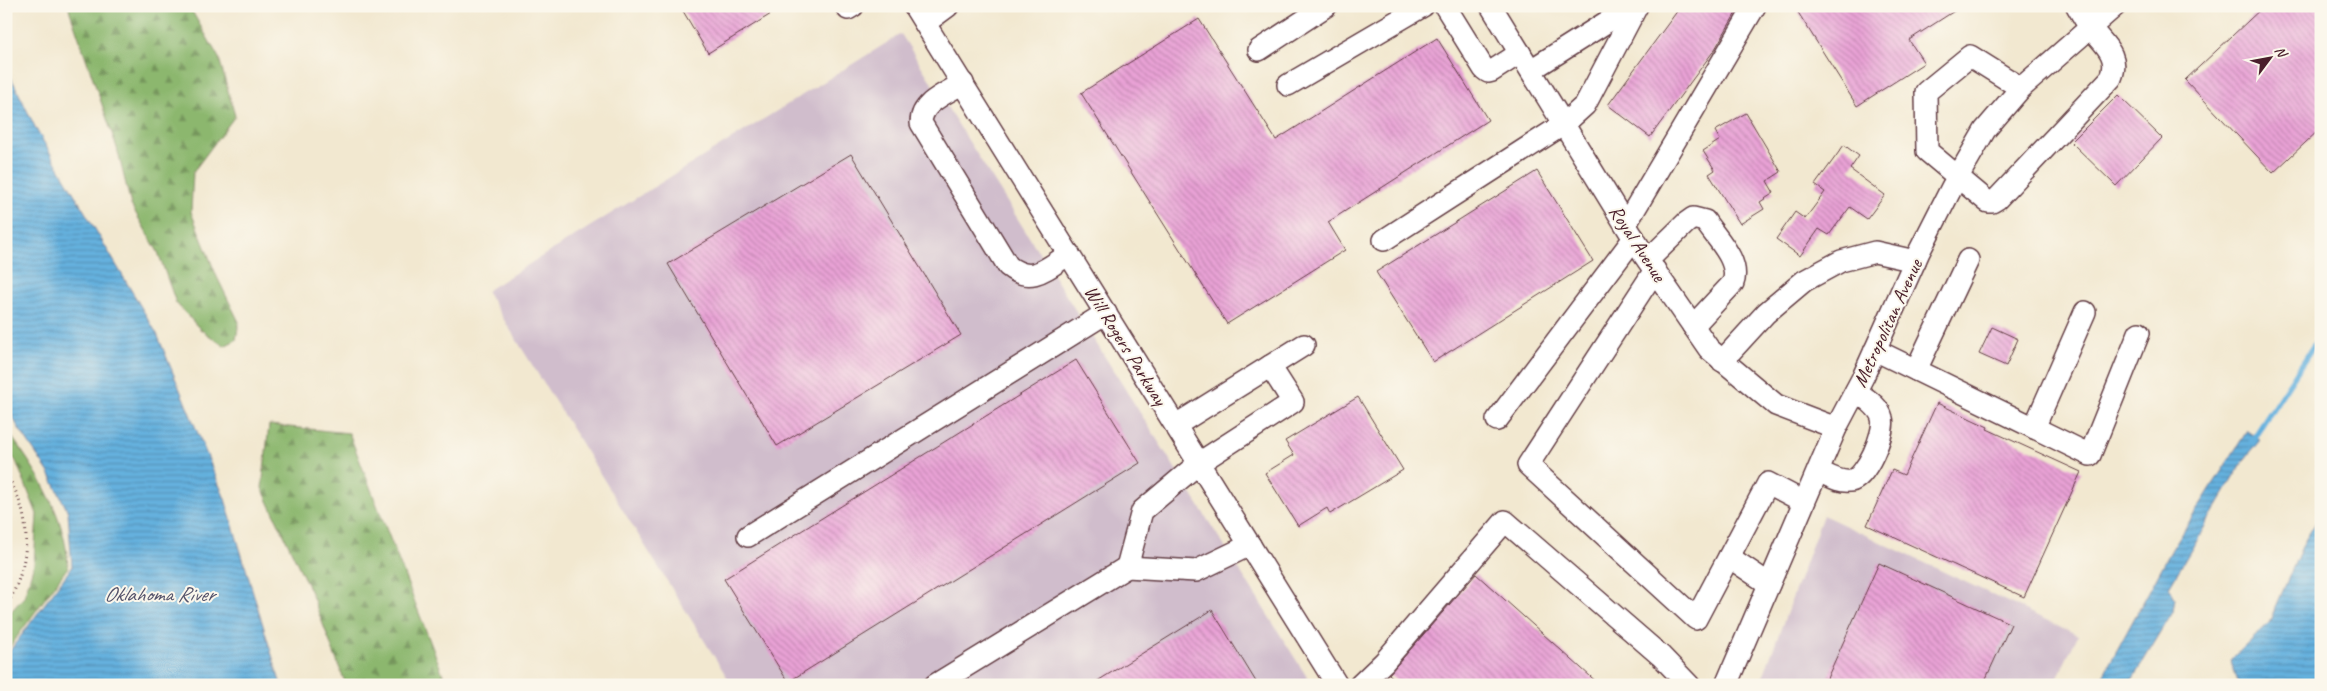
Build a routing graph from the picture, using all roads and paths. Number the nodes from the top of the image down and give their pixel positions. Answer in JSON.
{"nodes":[{"id":1,"x":846,"y":6,"type":"edge"},
{"id":2,"x":853,"y":6,"type":"edge"},
{"id":3,"x":948,"y":6,"type":"edge"},
{"id":4,"x":1326,"y":6,"type":"edge"},
{"id":5,"x":1423,"y":6,"type":"edge"},
{"id":6,"x":1445,"y":6,"type":"edge"},
{"id":7,"x":1491,"y":6,"type":"edge"},
{"id":8,"x":1632,"y":6,"type":"edge"},
{"id":9,"x":1637,"y":6,"type":"edge"},
{"id":10,"x":1755,"y":6,"type":"edge"},
{"id":11,"x":2077,"y":6,"type":"edge"},
{"id":12,"x":2115,"y":6,"type":"edge"},
{"id":13,"x":920,"y":15,"type":"edge"},
{"id":14,"x":2090,"y":26,"type":"junction"},
{"id":15,"x":1259,"y":50,"type":"dead end"},
{"id":16,"x":1525,"y":62,"type":"junction"},
{"id":17,"x":963,"y":83,"type":"junction"},
{"id":18,"x":1288,"y":85,"type":"dead end"},
{"id":19,"x":2021,"y":88,"type":"junction"},
{"id":20,"x":1564,"y":124,"type":"junction"},
{"id":21,"x":1957,"y":177,"type":"junction"},
{"id":22,"x":1630,"y":231,"type":"junction"},
{"id":23,"x":1384,"y":240,"type":"dead end"},
{"id":24,"x":1069,"y":254,"type":"junction"},
{"id":25,"x":1968,"y":260,"type":"dead end"},
{"id":26,"x":1915,"y":261,"type":"junction"},
{"id":27,"x":1651,"y":265,"type":"junction"},
{"id":28,"x":2085,"y":312,"type":"dead end"},
{"id":29,"x":1106,"y":313,"type":"junction"},
{"id":30,"x":1693,"y":326,"type":"junction"},
{"id":31,"x":2139,"y":333,"type":"dead end"},
{"id":32,"x":1304,"y":344,"type":"dead end"},
{"id":33,"x":1875,"y":350,"type":"junction"},
{"id":34,"x":1722,"y":361,"type":"junction"},
{"id":35,"x":1270,"y":366,"type":"junction"},
{"id":36,"x":1916,"y":370,"type":"junction"},
{"id":37,"x":1856,"y":391,"type":"junction"},
{"id":38,"x":1498,"y":420,"type":"dead end"},
{"id":39,"x":1176,"y":425,"type":"junction"},
{"id":40,"x":1836,"y":428,"type":"junction"},
{"id":41,"x":2034,"y":428,"type":"junction"},
{"id":42,"x":1199,"y":463,"type":"junction"},
{"id":43,"x":1818,"y":471,"type":"junction"},
{"id":44,"x":6,"y":474,"type":"edge"},
{"id":45,"x":1804,"y":502,"type":"junction"},
{"id":46,"x":748,"y":536,"type":"dead end"},
{"id":47,"x":1250,"y":545,"type":"junction"},
{"id":48,"x":1729,"y":557,"type":"junction"},
{"id":49,"x":1127,"y":568,"type":"junction"},
{"id":50,"x":1769,"y":584,"type":"junction"},
{"id":51,"x":6,"y":607,"type":"edge"},
{"id":52,"x":1373,"y":681,"type":"edge"},
{"id":53,"x":1679,"y":681,"type":"edge"},
{"id":54,"x":935,"y":685,"type":"edge"},
{"id":55,"x":1337,"y":685,"type":"edge"},
{"id":56,"x":1726,"y":685,"type":"edge"}],
"edges":[{"from":1,"to":2,"type":"street"},
{"from":3,"to":13,"type":"street"},
{"from":4,"to":15,"type":"street"},
{"from":5,"to":18,"type":"street"},
{"from":6,"to":16,"type":"street"},
{"from":7,"to":16,"type":"street","name":"Royal Avenue"},
{"from":8,"to":16,"type":"street"},
{"from":9,"to":20,"type":"street"},
{"from":10,"to":22,"type":"street"},
{"from":11,"to":14,"type":"street"},
{"from":12,"to":14,"type":"street","name":"Metropolitan Avenue"},
{"from":13,"to":17,"type":"street","name":"Will Rogers Parkway"},
{"from":14,"to":19,"type":"street","name":"Metropolitan Avenue"},
{"from":14,"to":21,"type":"street"},
{"from":16,"to":20,"type":"street","name":"Royal Avenue"},
{"from":17,"to":24,"type":"street","name":"Will Rogers Parkway"},
{"from":17,"to":24,"type":"street"},
{"from":19,"to":21,"type":"street","name":"Metropolitan Avenue"},
{"from":19,"to":21,"type":"street"},
{"from":20,"to":22,"type":"street","name":"Royal Avenue"},
{"from":20,"to":23,"type":"street"},
{"from":21,"to":26,"type":"street","name":"Metropolitan Avenue"},
{"from":22,"to":27,"type":"street","name":"Royal Avenue"},
{"from":22,"to":38,"type":"street"},
{"from":24,"to":29,"type":"street","name":"Will Rogers Parkway"},
{"from":25,"to":36,"type":"street"},
{"from":26,"to":33,"type":"street","name":"Metropolitan Avenue"},
{"from":26,"to":34,"type":"street"},
{"from":27,"to":30,"type":"street","name":"Royal Avenue"},
{"from":27,"to":30,"type":"street"},
{"from":27,"to":48,"type":"street"},
{"from":28,"to":41,"type":"street"},
{"from":29,"to":39,"type":"street","name":"Will Rogers Parkway"},
{"from":29,"to":46,"type":"street"},
{"from":30,"to":34,"type":"street","name":"Royal Avenue"},
{"from":31,"to":41,"type":"street"},
{"from":32,"to":35,"type":"street"},
{"from":33,"to":36,"type":"street"},
{"from":33,"to":37,"type":"street","name":"Metropolitan Avenue"},
{"from":34,"to":40,"type":"street","name":"Royal Avenue"},
{"from":35,"to":39,"type":"street"},
{"from":35,"to":42,"type":"street"},
{"from":36,"to":41,"type":"street"},
{"from":37,"to":40,"type":"street","name":"Metropolitan Avenue"},
{"from":37,"to":43,"type":"street"},
{"from":39,"to":42,"type":"street","name":"Will Rogers Parkway"},
{"from":40,"to":43,"type":"street","name":"Metropolitan Avenue"},
{"from":42,"to":47,"type":"street","name":"Will Rogers Parkway"},
{"from":42,"to":49,"type":"street"},
{"from":43,"to":45,"type":"street","name":"Metropolitan Avenue"},
{"from":44,"to":51,"type":"path"},
{"from":45,"to":48,"type":"street"},
{"from":45,"to":50,"type":"street","name":"Metropolitan Avenue"},
{"from":47,"to":49,"type":"street"},
{"from":47,"to":55,"type":"street","name":"Will Rogers Parkway"},
{"from":48,"to":50,"type":"street"},
{"from":49,"to":54,"type":"street"},
{"from":50,"to":56,"type":"street","name":"Metropolitan Avenue"},
{"from":52,"to":53,"type":"street"}]}
